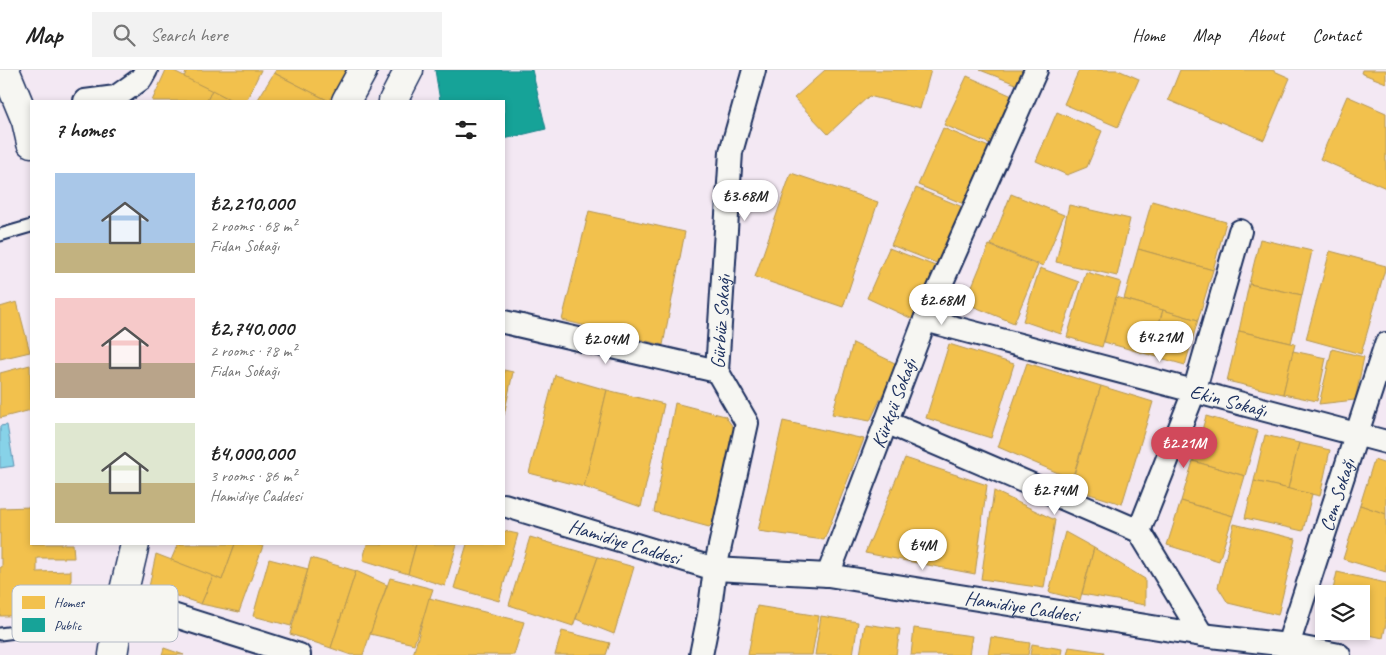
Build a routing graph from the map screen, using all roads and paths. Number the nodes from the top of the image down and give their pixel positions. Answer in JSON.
{"nodes":[{"id":1,"x":5,"y":70,"type":"edge"},
{"id":2,"x":146,"y":70,"type":"edge"},
{"id":3,"x":363,"y":70,"type":"edge"},
{"id":4,"x":409,"y":70,"type":"edge"},
{"id":5,"x":754,"y":70,"type":"edge"},
{"id":6,"x":1036,"y":70,"type":"edge"},
{"id":7,"x":93,"y":100,"type":"edge"},
{"id":8,"x":347,"y":100,"type":"edge"},
{"id":9,"x":394,"y":100,"type":"edge"},
{"id":10,"x":29,"y":128,"type":"edge"},
{"id":11,"x":30,"y":226,"type":"edge"},
{"id":12,"x":1240,"y":231,"type":"dead end"},
{"id":13,"x":0,"y":235,"type":"edge"},
{"id":14,"x":925,"y":320,"type":"junction"},
{"id":15,"x":505,"y":322,"type":"edge"},
{"id":16,"x":1386,"y":344,"type":"edge"},
{"id":17,"x":717,"y":371,"type":"junction"},
{"id":18,"x":1194,"y":392,"type":"junction"},
{"id":19,"x":886,"y":422,"type":"junction"},
{"id":20,"x":1357,"y":434,"type":"junction"},
{"id":21,"x":1386,"y":442,"type":"edge"},
{"id":22,"x":505,"y":505,"type":"edge"},
{"id":23,"x":1139,"y":531,"type":"junction"},
{"id":24,"x":135,"y":545,"type":"edge"},
{"id":25,"x":715,"y":569,"type":"junction"},
{"id":26,"x":828,"y":575,"type":"junction"},
{"id":27,"x":126,"y":585,"type":"edge"},
{"id":28,"x":178,"y":625,"type":"edge"},
{"id":29,"x":1202,"y":635,"type":"junction"},
{"id":30,"x":115,"y":642,"type":"edge"},
{"id":31,"x":1288,"y":645,"type":"junction"},
{"id":32,"x":113,"y":655,"type":"edge"},
{"id":33,"x":299,"y":655,"type":"edge"},
{"id":34,"x":702,"y":655,"type":"edge"},
{"id":35,"x":1340,"y":655,"type":"edge"}],
"edges":[{"from":1,"to":10,"type":"main road"},
{"from":2,"to":7,"type":"street"},
{"from":3,"to":8,"type":"main road"},
{"from":4,"to":9,"type":"main road"},
{"from":5,"to":17,"type":"street","name":"Gürbüz Sokağı"},
{"from":6,"to":14,"type":"street","name":"Kürkçü Sokağı"},
{"from":11,"to":13,"type":"lane"},
{"from":12,"to":18,"type":"street"},
{"from":14,"to":18,"type":"street","name":"Ekin Sokağı"},
{"from":14,"to":19,"type":"street","name":"Kürkçü Sokağı"},
{"from":15,"to":17,"type":"street"},
{"from":16,"to":20,"type":"street","name":"Cem Sokağı"},
{"from":17,"to":25,"type":"street","name":"Gürbüz Sokağı"},
{"from":18,"to":20,"type":"street","name":"Ekin Sokağı"},
{"from":18,"to":23,"type":"street"},
{"from":19,"to":23,"type":"street"},
{"from":19,"to":26,"type":"street","name":"Kürkçü Sokağı"},
{"from":20,"to":21,"type":"street","name":"Ekin Sokağı"},
{"from":20,"to":31,"type":"street","name":"Cem Sokağı"},
{"from":22,"to":25,"type":"street","name":"Hamidiye Caddesi"},
{"from":23,"to":29,"type":"street"},
{"from":24,"to":27,"type":"main road"},
{"from":25,"to":26,"type":"street","name":"Hamidiye Caddesi"},
{"from":25,"to":34,"type":"street","name":"Gürbüz Sokağı"},
{"from":26,"to":29,"type":"street","name":"Hamidiye Caddesi"},
{"from":28,"to":33,"type":"street"},
{"from":29,"to":31,"type":"street","name":"Hamidiye Caddesi"},
{"from":30,"to":32,"type":"main road"},
{"from":31,"to":35,"type":"street","name":"Hamidiye Caddesi"}]}
